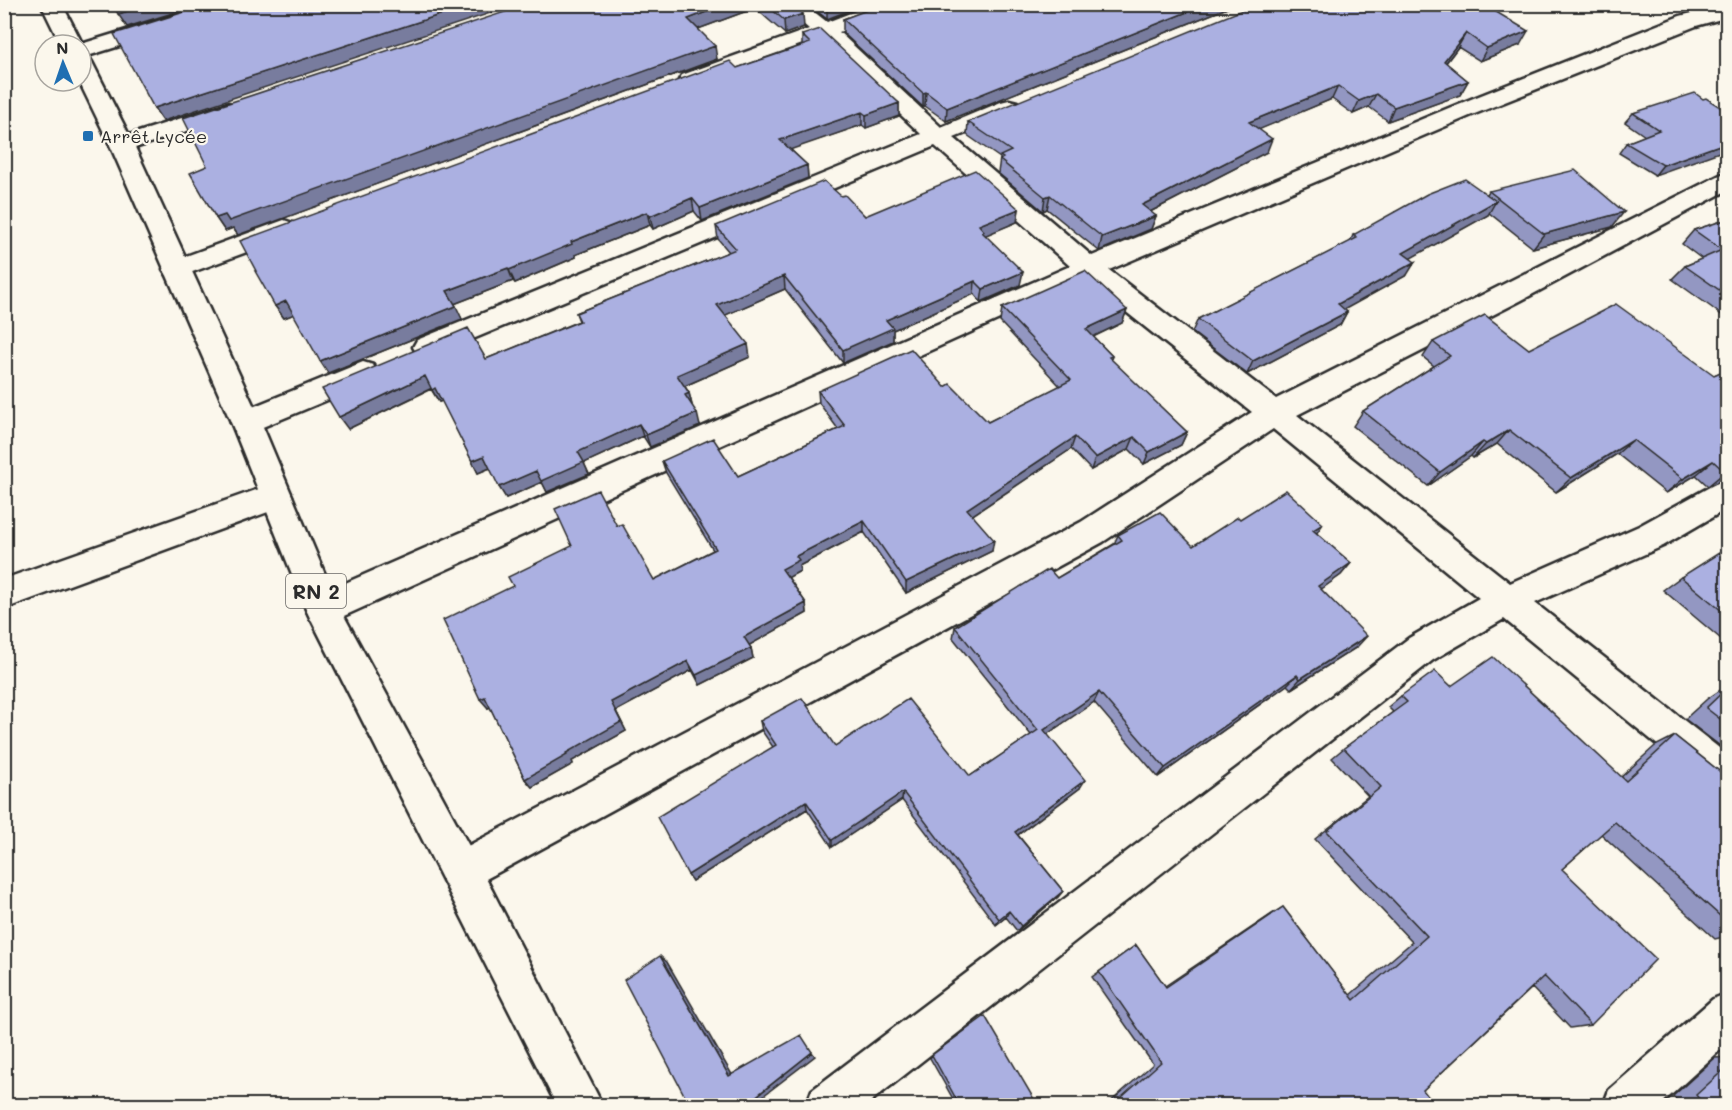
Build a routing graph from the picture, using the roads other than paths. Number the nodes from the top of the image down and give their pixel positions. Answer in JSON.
{"nodes":[{"id":1,"x":51,"y":4,"type":"edge"},
{"id":2,"x":235,"y":4,"type":"edge"},
{"id":3,"x":790,"y":4,"type":"edge"},
{"id":4,"x":895,"y":4,"type":"edge"},
{"id":5,"x":1728,"y":10,"type":"edge"},
{"id":6,"x":825,"y":31,"type":"junction"},
{"id":7,"x":66,"y":33,"type":"edge"},
{"id":8,"x":93,"y":47,"type":"edge"},
{"id":9,"x":93,"y":86,"type":"edge"},
{"id":10,"x":668,"y":88,"type":"edge"},
{"id":11,"x":1035,"y":96,"type":"edge"},
{"id":12,"x":245,"y":104,"type":"edge"},
{"id":13,"x":937,"y":136,"type":"junction"},
{"id":14,"x":122,"y":145,"type":"junction"},
{"id":15,"x":1728,"y":179,"type":"edge"},
{"id":16,"x":310,"y":220,"type":"edge"},
{"id":17,"x":1089,"y":268,"type":"junction"},
{"id":18,"x":176,"y":269,"type":"junction"},
{"id":19,"x":1275,"y":413,"type":"junction"},
{"id":20,"x":246,"y":422,"type":"junction"},
{"id":21,"x":1728,"y":492,"type":"edge"},
{"id":22,"x":276,"y":496,"type":"junction"},
{"id":23,"x":4,"y":594,"type":"edge"},
{"id":24,"x":1505,"y":601,"type":"junction"},
{"id":25,"x":323,"y":609,"type":"junction"},
{"id":26,"x":1728,"y":779,"type":"edge"},
{"id":27,"x":461,"y":871,"type":"junction"},
{"id":28,"x":1728,"y":1014,"type":"edge"},
{"id":29,"x":581,"y":1106,"type":"edge"},
{"id":30,"x":828,"y":1106,"type":"edge"},
{"id":31,"x":1625,"y":1106,"type":"edge"}],
"edges":[{"from":1,"to":7,"type":"main road"},
{"from":2,"to":8,"type":"main road"},
{"from":3,"to":6,"type":"main road"},
{"from":4,"to":6,"type":"main road"},
{"from":5,"to":17,"type":"main road"},
{"from":6,"to":10,"type":"main road"},
{"from":6,"to":13,"type":"main road"},
{"from":9,"to":14,"type":"main road","number":"RN 2"},
{"from":11,"to":13,"type":"main road"},
{"from":12,"to":14,"type":"main road"},
{"from":13,"to":17,"type":"main road"},
{"from":13,"to":20,"type":"main road"},
{"from":14,"to":18,"type":"main road","number":"RN 2"},
{"from":15,"to":19,"type":"main road"},
{"from":16,"to":18,"type":"main road"},
{"from":17,"to":19,"type":"main road"},
{"from":17,"to":25,"type":"main road"},
{"from":18,"to":20,"type":"main road","number":"RN 2"},
{"from":19,"to":24,"type":"main road"},
{"from":19,"to":27,"type":"main road"},
{"from":20,"to":22,"type":"main road","number":"RN 2"},
{"from":21,"to":24,"type":"main road"},
{"from":22,"to":23,"type":"main road"},
{"from":22,"to":25,"type":"main road","number":"RN 2"},
{"from":24,"to":26,"type":"main road"},
{"from":24,"to":30,"type":"main road"},
{"from":25,"to":27,"type":"main road","number":"RN 2"},
{"from":27,"to":29,"type":"main road","number":"RN 2"},
{"from":28,"to":31,"type":"main road"}]}
